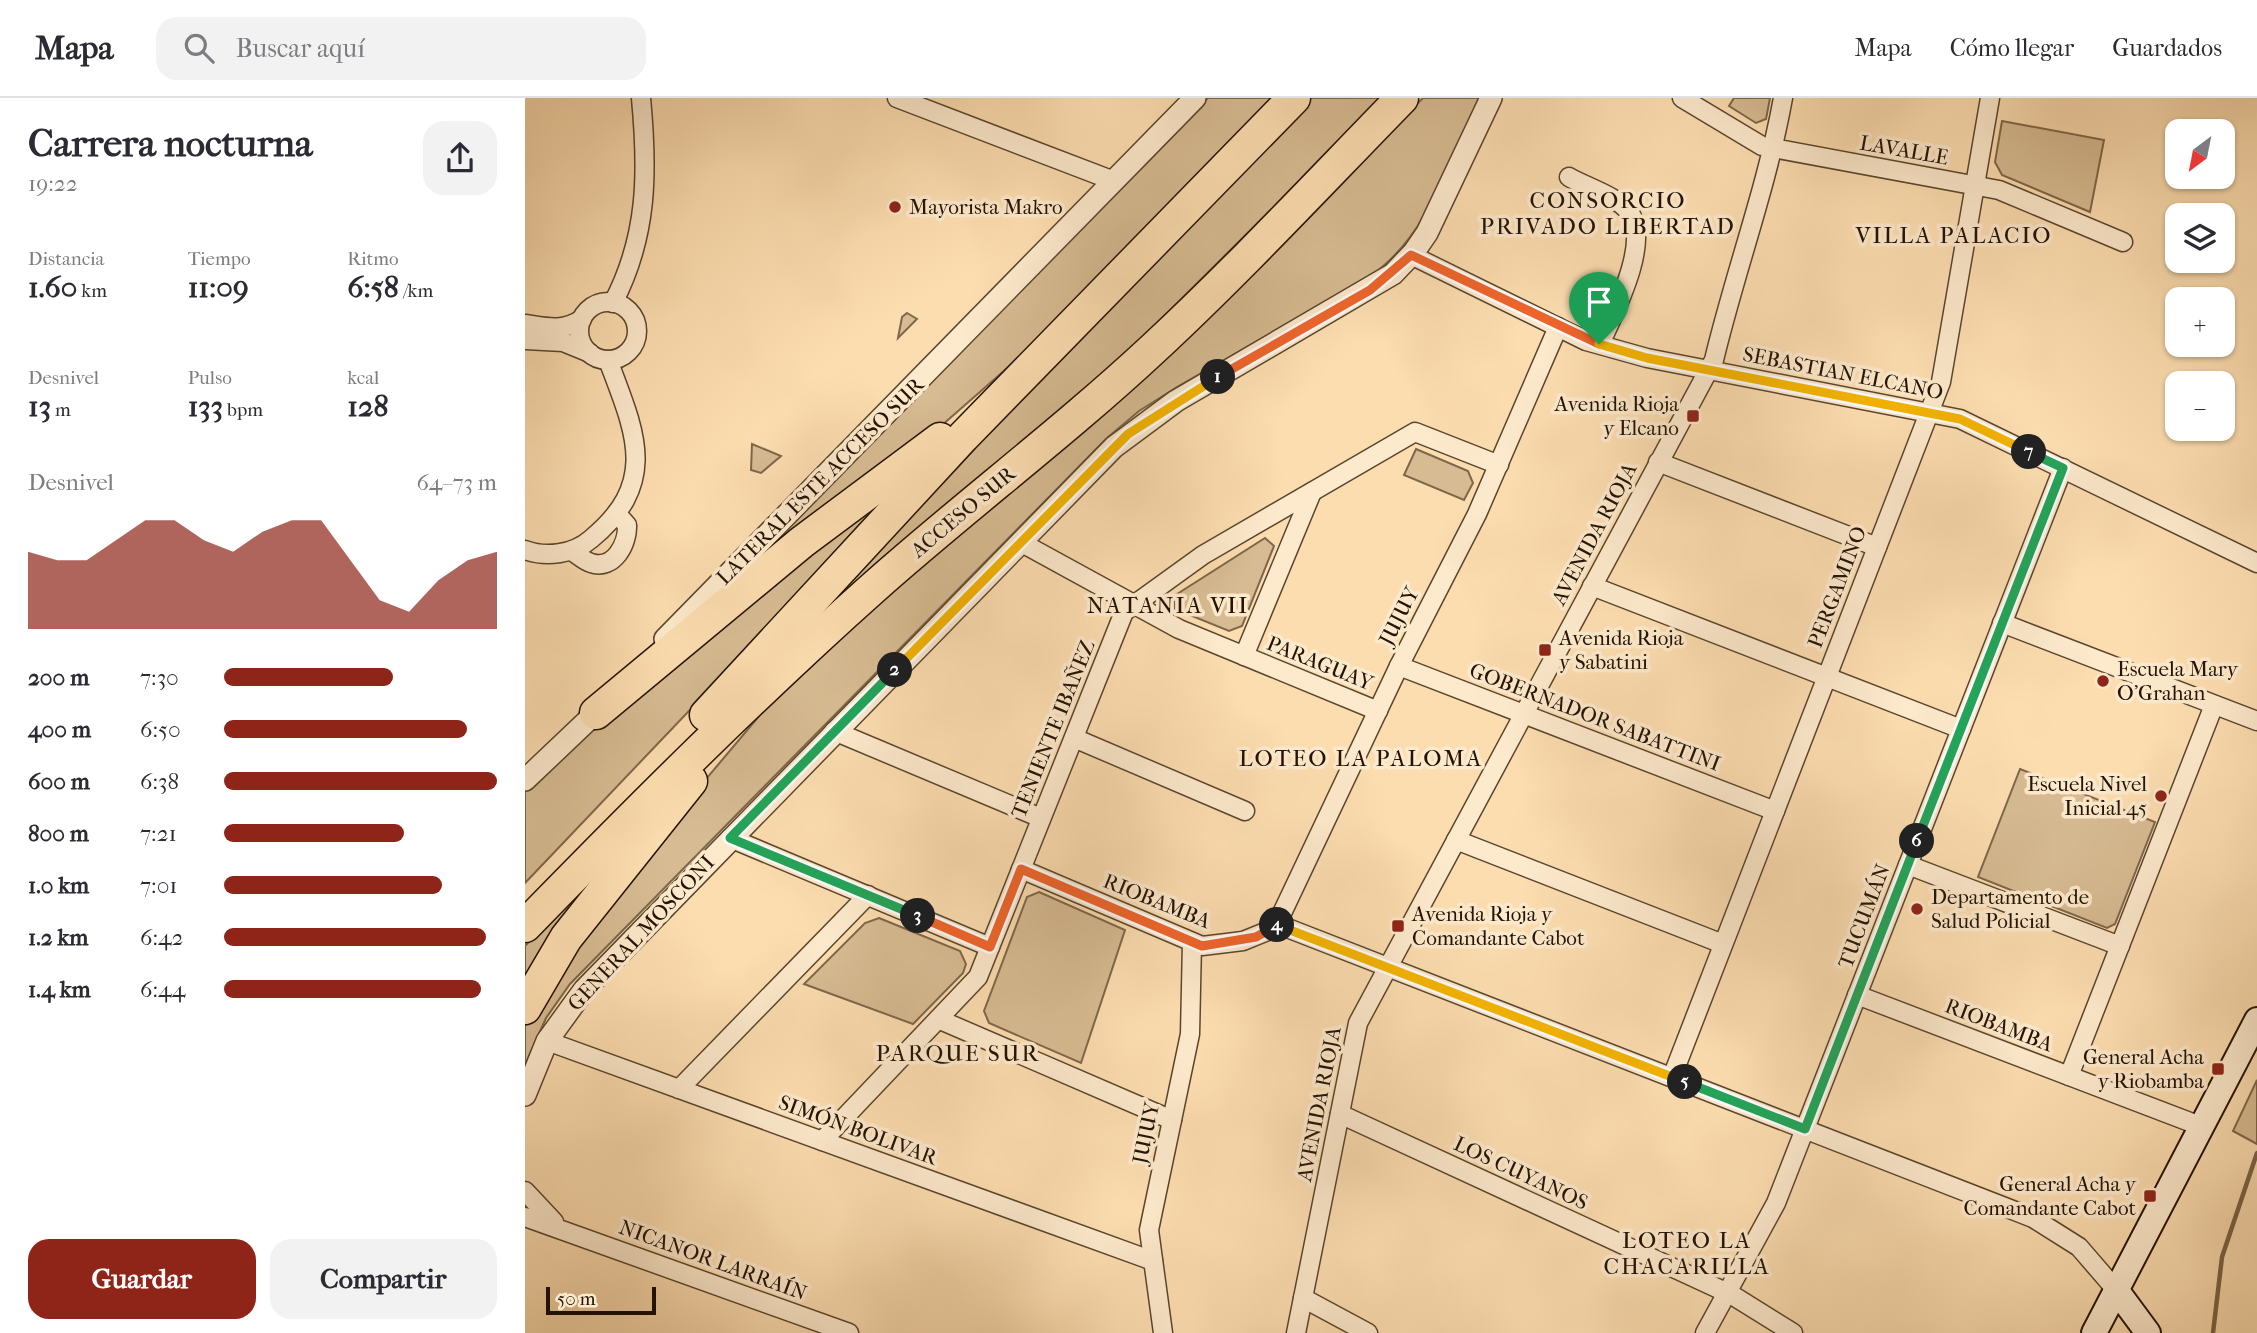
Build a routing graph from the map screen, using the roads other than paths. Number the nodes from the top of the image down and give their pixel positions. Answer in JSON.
{"nodes":[{"id":1,"x":641,"y":98,"type":"edge"},
{"id":2,"x":897,"y":98,"type":"edge"},
{"id":3,"x":1195,"y":98,"type":"edge"},
{"id":4,"x":1294,"y":98,"type":"edge"},
{"id":5,"x":1402,"y":98,"type":"edge"},
{"id":6,"x":1491,"y":98,"type":"edge"},
{"id":7,"x":1682,"y":98,"type":"edge"},
{"id":8,"x":1783,"y":98,"type":"edge"},
{"id":9,"x":1990,"y":98,"type":"edge"},
{"id":10,"x":1774,"y":149,"type":"junction"},
{"id":11,"x":1569,"y":177,"type":"dead end"},
{"id":12,"x":1114,"y":181,"type":"junction"},
{"id":13,"x":1974,"y":186,"type":"junction"},
{"id":14,"x":2123,"y":242,"type":"dead end"},
{"id":15,"x":1411,"y":255,"type":"junction"},
{"id":16,"x":613,"y":303,"type":"junction"},
{"id":17,"x":582,"y":319,"type":"junction"},
{"id":18,"x":525,"y":324,"type":"edge"},
{"id":19,"x":1558,"y":327,"type":"junction"},
{"id":20,"x":525,"y":340,"type":"edge"},
{"id":21,"x":1599,"y":344,"type":"junction"},
{"id":22,"x":590,"y":354,"type":"junction"},
{"id":23,"x":608,"y":360,"type":"junction"},
{"id":24,"x":1708,"y":370,"type":"junction"},
{"id":25,"x":1026,"y":371,"type":"junction"},
{"id":26,"x":1929,"y":413,"type":"junction"},
{"id":27,"x":1658,"y":462,"type":"junction"},
{"id":28,"x":1499,"y":465,"type":"junction"},
{"id":29,"x":2063,"y":468,"type":"junction"},
{"id":30,"x":1312,"y":492,"type":"junction"},
{"id":31,"x":617,"y":513,"type":"junction"},
{"id":32,"x":1020,"y":542,"type":"junction"},
{"id":33,"x":1877,"y":547,"type":"junction"},
{"id":34,"x":525,"y":550,"type":"edge"},
{"id":35,"x":572,"y":551,"type":"junction"},
{"id":36,"x":2257,"y":563,"type":"edge"},
{"id":37,"x":1592,"y":586,"type":"junction"},
{"id":38,"x":1134,"y":605,"type":"junction"},
{"id":39,"x":2002,"y":623,"type":"junction"},
{"id":40,"x":1244,"y":656,"type":"junction"},
{"id":41,"x":788,"y":665,"type":"junction"},
{"id":42,"x":1399,"y":666,"type":"junction"},
{"id":43,"x":1827,"y":677,"type":"junction"},
{"id":44,"x":2214,"y":705,"type":"junction"},
{"id":45,"x":1378,"y":711,"type":"junction"},
{"id":46,"x":596,"y":713,"type":"junction"},
{"id":47,"x":1524,"y":714,"type":"junction"},
{"id":48,"x":2257,"y":721,"type":"edge"},
{"id":49,"x":1961,"y":729,"type":"junction"},
{"id":50,"x":834,"y":731,"type":"junction"},
{"id":51,"x":1074,"y":737,"type":"junction"},
{"id":52,"x":525,"y":780,"type":"edge"},
{"id":53,"x":1245,"y":811,"type":"dead end"},
{"id":54,"x":1775,"y":811,"type":"junction"},
{"id":55,"x":1041,"y":818,"type":"junction"},
{"id":56,"x":730,"y":838,"type":"junction"},
{"id":57,"x":1456,"y":840,"type":"junction"},
{"id":58,"x":1908,"y":865,"type":"junction"},
{"id":59,"x":1021,"y":869,"type":"junction"},
{"id":60,"x":868,"y":895,"type":"junction"},
{"id":61,"x":525,"y":904,"type":"edge"},
{"id":62,"x":1277,"y":924,"type":"junction"},
{"id":63,"x":525,"y":926,"type":"edge"},
{"id":64,"x":1192,"y":942,"type":"junction"},
{"id":65,"x":1723,"y":944,"type":"junction"},
{"id":66,"x":2120,"y":946,"type":"junction"},
{"id":67,"x":990,"y":947,"type":"junction"},
{"id":68,"x":1388,"y":967,"type":"junction"},
{"id":69,"x":1857,"y":995,"type":"junction"},
{"id":70,"x":525,"y":1008,"type":"edge"},
{"id":71,"x":938,"y":1019,"type":"junction"},
{"id":72,"x":2255,"y":1027,"type":"edge"},
{"id":73,"x":547,"y":1041,"type":"junction"},
{"id":74,"x":2069,"y":1076,"type":"junction"},
{"id":75,"x":1672,"y":1077,"type":"junction"},
{"id":76,"x":679,"y":1089,"type":"junction"},
{"id":77,"x":525,"y":1095,"type":"edge"},
{"id":78,"x":1340,"y":1114,"type":"junction"},
{"id":79,"x":1172,"y":1120,"type":"junction"},
{"id":80,"x":2203,"y":1127,"type":"junction"},
{"id":81,"x":1805,"y":1129,"type":"junction"},
{"id":82,"x":822,"y":1141,"type":"junction"},
{"id":83,"x":525,"y":1192,"type":"edge"},
{"id":84,"x":525,"y":1217,"type":"edge"},
{"id":85,"x":562,"y":1229,"type":"junction"},
{"id":86,"x":1153,"y":1261,"type":"junction"},
{"id":87,"x":2116,"y":1291,"type":"junction"},
{"id":88,"x":1727,"y":1293,"type":"junction"},
{"id":89,"x":1303,"y":1298,"type":"junction"},
{"id":90,"x":849,"y":1333,"type":"edge"},
{"id":91,"x":1163,"y":1333,"type":"edge"},
{"id":92,"x":1296,"y":1333,"type":"edge"},
{"id":93,"x":1368,"y":1333,"type":"edge"},
{"id":94,"x":1705,"y":1333,"type":"edge"},
{"id":95,"x":1793,"y":1333,"type":"edge"},
{"id":96,"x":2094,"y":1333,"type":"edge"},
{"id":97,"x":2148,"y":1333,"type":"edge"}],
"edges":[{"from":1,"to":16,"type":"street"},
{"from":2,"to":12,"type":"street"},
{"from":3,"to":12,"type":"street"},
{"from":4,"to":25,"type":"highway"},
{"from":5,"to":41,"type":"highway","name":"ACCESO SUR"},
{"from":6,"to":15,"type":"street","name":"GENERAL MOSCONI"},
{"from":7,"to":10,"type":"street","name":"LAVALLE"},
{"from":8,"to":10,"type":"street","name":"AVENIDA RIOJA"},
{"from":9,"to":13,"type":"street","name":"PERGAMINO"},
{"from":10,"to":13,"type":"street","name":"LAVALLE"},
{"from":10,"to":24,"type":"street","name":"AVENIDA RIOJA"},
{"from":11,"to":21,"type":"street"},
{"from":12,"to":46,"type":"street","name":"LATERAL ESTE ACCESO SUR"},
{"from":13,"to":14,"type":"street","name":"LAVALLE"},
{"from":13,"to":26,"type":"street","name":"PERGAMINO"},
{"from":15,"to":19,"type":"street","name":"SEBASTIAN ELCANO"},
{"from":15,"to":32,"type":"street","name":"GENERAL MOSCONI"},
{"from":16,"to":17,"type":"street"},
{"from":16,"to":23,"type":"street"},
{"from":17,"to":18,"type":"street"},
{"from":17,"to":22,"type":"street"},
{"from":19,"to":21,"type":"street","name":"SEBASTIAN ELCANO"},
{"from":19,"to":28,"type":"street","name":"JUJUY"},
{"from":20,"to":22,"type":"street"},
{"from":21,"to":24,"type":"street","name":"SEBASTIAN ELCANO"},
{"from":22,"to":23,"type":"street"},
{"from":23,"to":31,"type":"street"},
{"from":24,"to":26,"type":"street","name":"SEBASTIAN ELCANO"},
{"from":24,"to":27,"type":"street","name":"AVENIDA RIOJA"},
{"from":25,"to":46,"type":"highway"},
{"from":25,"to":61,"type":"highway"},
{"from":26,"to":29,"type":"street","name":"SEBASTIAN ELCANO"},
{"from":26,"to":33,"type":"street","name":"PERGAMINO"},
{"from":27,"to":33,"type":"street"},
{"from":27,"to":37,"type":"street","name":"AVENIDA RIOJA"},
{"from":28,"to":30,"type":"street","name":"TENIENTE IBAÑEZ"},
{"from":28,"to":42,"type":"street","name":"JUJUY"},
{"from":29,"to":36,"type":"street","name":"SEBASTIAN ELCANO"},
{"from":29,"to":39,"type":"street","name":"TUCUMÁN"},
{"from":30,"to":38,"type":"street","name":"TENIENTE IBAÑEZ"},
{"from":30,"to":40,"type":"street"},
{"from":31,"to":35,"type":"street"},
{"from":31,"to":35,"type":"street"},
{"from":32,"to":38,"type":"street","name":"PARAGUAY"},
{"from":32,"to":50,"type":"street","name":"GENERAL MOSCONI"},
{"from":33,"to":43,"type":"street","name":"PERGAMINO"},
{"from":34,"to":35,"type":"street"},
{"from":37,"to":43,"type":"street"},
{"from":37,"to":47,"type":"street","name":"AVENIDA RIOJA"},
{"from":38,"to":40,"type":"street","name":"PARAGUAY"},
{"from":38,"to":51,"type":"street","name":"TENIENTE IBAÑEZ"},
{"from":39,"to":44,"type":"street"},
{"from":39,"to":49,"type":"street","name":"TUCUMÁN"},
{"from":40,"to":45,"type":"street","name":"PARAGUAY"},
{"from":41,"to":63,"type":"highway","name":"ACCESO SUR"},
{"from":41,"to":70,"type":"highway"},
{"from":42,"to":45,"type":"street","name":"JUJUY"},
{"from":42,"to":47,"type":"street","name":"GOBERNADOR SABATTINI"},
{"from":43,"to":49,"type":"street"},
{"from":43,"to":54,"type":"street","name":"PERGAMINO"},
{"from":44,"to":48,"type":"street"},
{"from":44,"to":66,"type":"street"},
{"from":45,"to":62,"type":"street","name":"JUJUY"},
{"from":46,"to":52,"type":"street","name":"LATERAL ESTE ACCESO SUR"},
{"from":47,"to":54,"type":"street","name":"GOBERNADOR SABATTINI"},
{"from":47,"to":57,"type":"street","name":"AVENIDA RIOJA"},
{"from":49,"to":58,"type":"street","name":"TUCUMÁN"},
{"from":50,"to":55,"type":"street"},
{"from":50,"to":56,"type":"street","name":"GENERAL MOSCONI"},
{"from":51,"to":53,"type":"street"},
{"from":51,"to":55,"type":"street","name":"TENIENTE IBAÑEZ"},
{"from":54,"to":65,"type":"street","name":"PERGAMINO"},
{"from":55,"to":59,"type":"street","name":"TENIENTE IBAÑEZ"},
{"from":56,"to":60,"type":"street"},
{"from":56,"to":73,"type":"street","name":"GENERAL MOSCONI"},
{"from":57,"to":65,"type":"street"},
{"from":57,"to":68,"type":"street","name":"AVENIDA RIOJA"},
{"from":58,"to":66,"type":"street"},
{"from":58,"to":69,"type":"street","name":"TUCUMÁN"},
{"from":59,"to":64,"type":"street","name":"RIOBAMBA"},
{"from":59,"to":67,"type":"street","name":"TENIENTE IBAÑEZ"},
{"from":60,"to":67,"type":"street"},
{"from":60,"to":76,"type":"street"},
{"from":62,"to":64,"type":"street","name":"RIOBAMBA"},
{"from":62,"to":68,"type":"street"},
{"from":64,"to":79,"type":"street","name":"JUJUY"},
{"from":65,"to":75,"type":"street","name":"PERGAMINO"},
{"from":66,"to":74,"type":"street"},
{"from":67,"to":71,"type":"street","name":"TENIENTE IBAÑEZ"},
{"from":68,"to":75,"type":"street"},
{"from":68,"to":78,"type":"street","name":"AVENIDA RIOJA"},
{"from":69,"to":74,"type":"street","name":"RIOBAMBA"},
{"from":69,"to":81,"type":"street","name":"TUCUMÁN"},
{"from":71,"to":79,"type":"street"},
{"from":71,"to":82,"type":"street","name":"TENIENTE IBAÑEZ"},
{"from":72,"to":80,"type":"main road"},
{"from":73,"to":76,"type":"street","name":"SIMÓN BOLIVAR"},
{"from":73,"to":77,"type":"street","name":"GENERAL MOSCONI"},
{"from":74,"to":80,"type":"street","name":"RIOBAMBA"},
{"from":75,"to":81,"type":"street"},
{"from":76,"to":82,"type":"street","name":"SIMÓN BOLIVAR"},
{"from":78,"to":88,"type":"street","name":"LOS CUYANOS"},
{"from":78,"to":89,"type":"street","name":"AVENIDA RIOJA"},
{"from":79,"to":86,"type":"street","name":"JUJUY"},
{"from":80,"to":87,"type":"main road"},
{"from":81,"to":87,"type":"street"},
{"from":81,"to":88,"type":"street","name":"TUCUMÁN"},
{"from":82,"to":86,"type":"street","name":"SIMÓN BOLIVAR"},
{"from":83,"to":85,"type":"street","name":"NICANOR LARRAÍN"},
{"from":84,"to":85,"type":"street","name":"NICANOR LARRAÍN"},
{"from":85,"to":90,"type":"street","name":"NICANOR LARRAÍN"},
{"from":86,"to":91,"type":"street","name":"JUJUY"},
{"from":87,"to":96,"type":"main road"},
{"from":87,"to":97,"type":"main road"},
{"from":88,"to":94,"type":"street","name":"TUCUMÁN"},
{"from":88,"to":95,"type":"street","name":"LOS CUYANOS"},
{"from":89,"to":92,"type":"street","name":"AVENIDA RIOJA"},
{"from":89,"to":93,"type":"street"}]}
